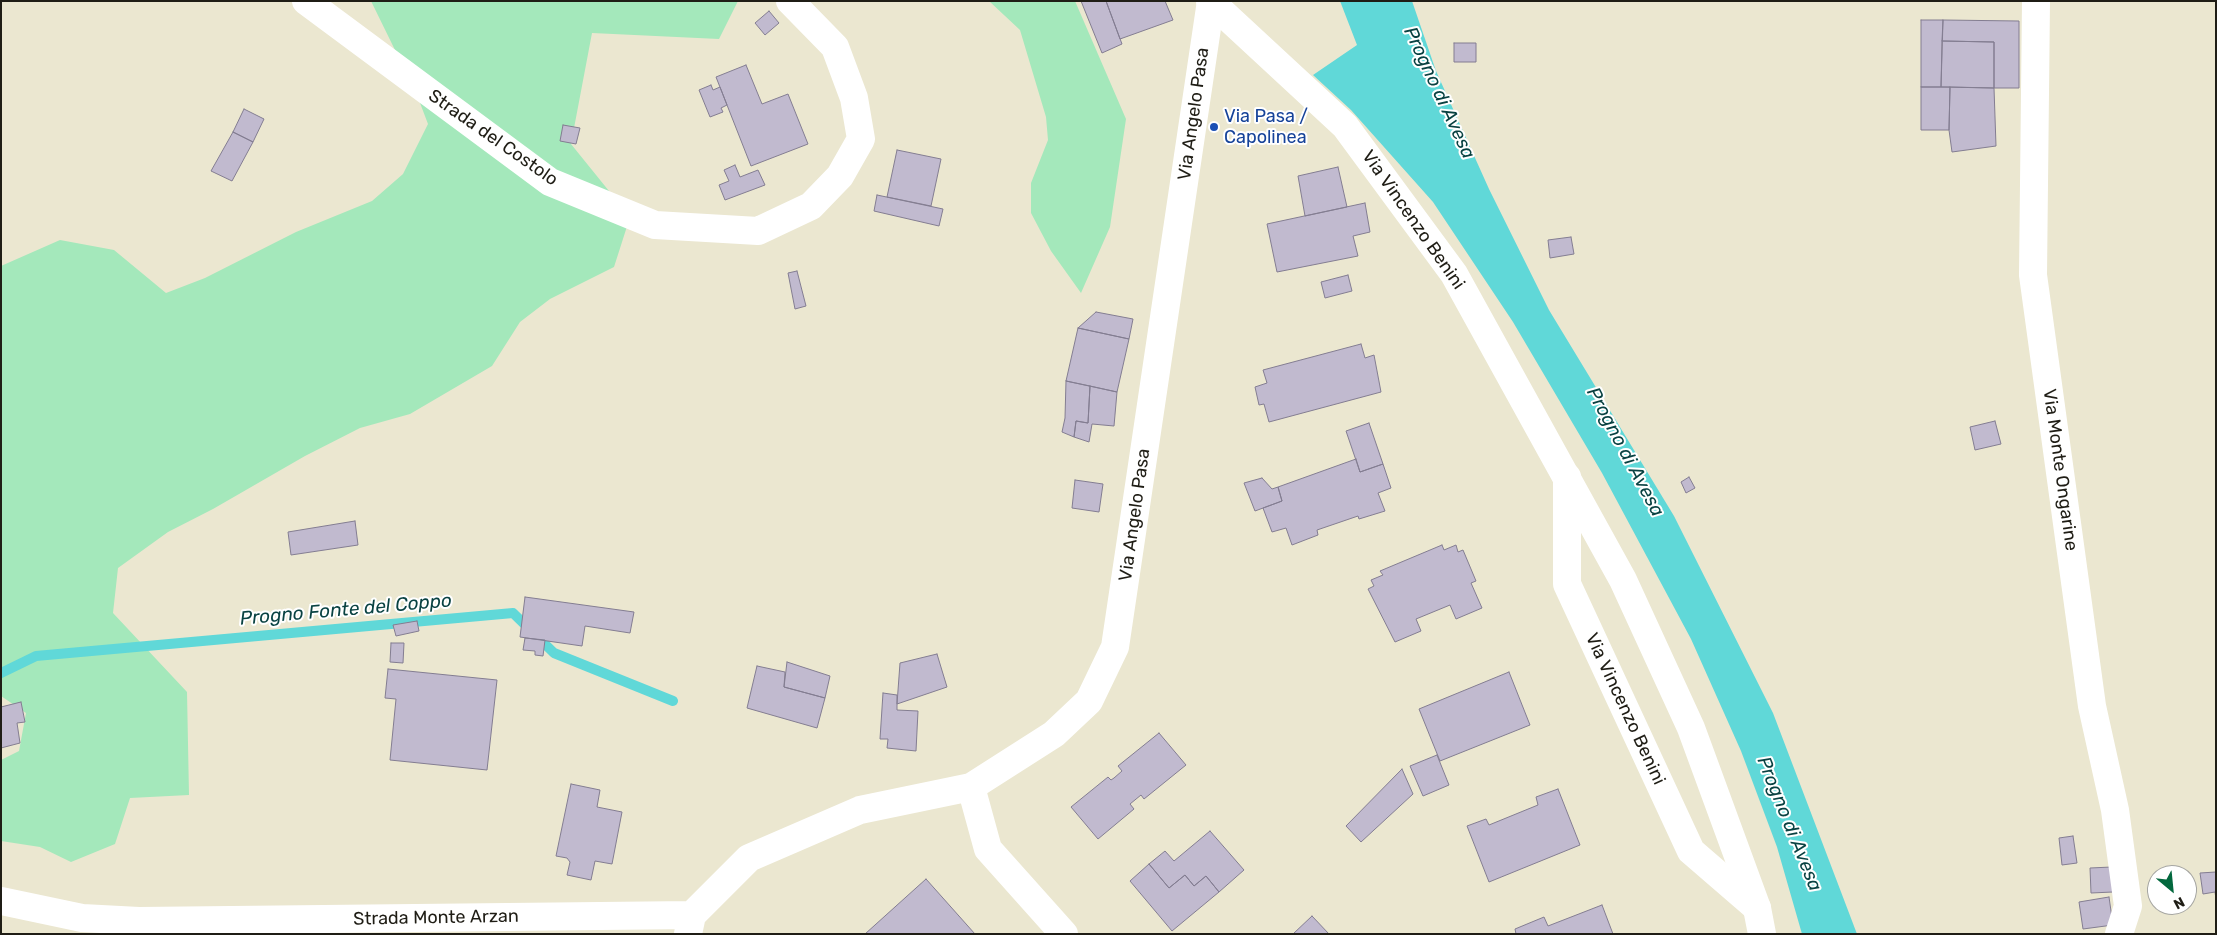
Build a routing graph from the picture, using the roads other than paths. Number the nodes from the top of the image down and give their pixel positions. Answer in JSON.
{"nodes":[{"id":1,"x":306,"y":1,"type":"edge"},
{"id":2,"x":790,"y":1,"type":"edge"},
{"id":3,"x":1210,"y":1,"type":"edge"},
{"id":4,"x":2036,"y":1,"type":"edge"},
{"id":5,"x":1567,"y":477,"type":"junction"},
{"id":6,"x":971,"y":787,"type":"junction"},
{"id":7,"x":1,"y":901,"type":"edge"},
{"id":8,"x":1760,"y":921,"type":"edge"},
{"id":9,"x":690,"y":925,"type":"edge"},
{"id":10,"x":1064,"y":934,"type":"edge"},
{"id":11,"x":2119,"y":934,"type":"edge"}],
"edges":[{"from":1,"to":2,"type":"street","name":"Strada del Costolo"},
{"from":3,"to":5,"type":"street","name":"Via Vincenzo Benini"},
{"from":3,"to":6,"type":"street","name":"Via Angelo Pasa"},
{"from":4,"to":11,"type":"street","name":"Via Monte Ongarine"},
{"from":5,"to":8,"type":"street","name":"Via Vincenzo Benini"},
{"from":5,"to":8,"type":"street","name":"Via Vincenzo Benini"},
{"from":6,"to":9,"type":"street","name":"Strada Monte Arzan"},
{"from":6,"to":10,"type":"street"},
{"from":7,"to":9,"type":"street","name":"Strada Monte Arzan"}]}
